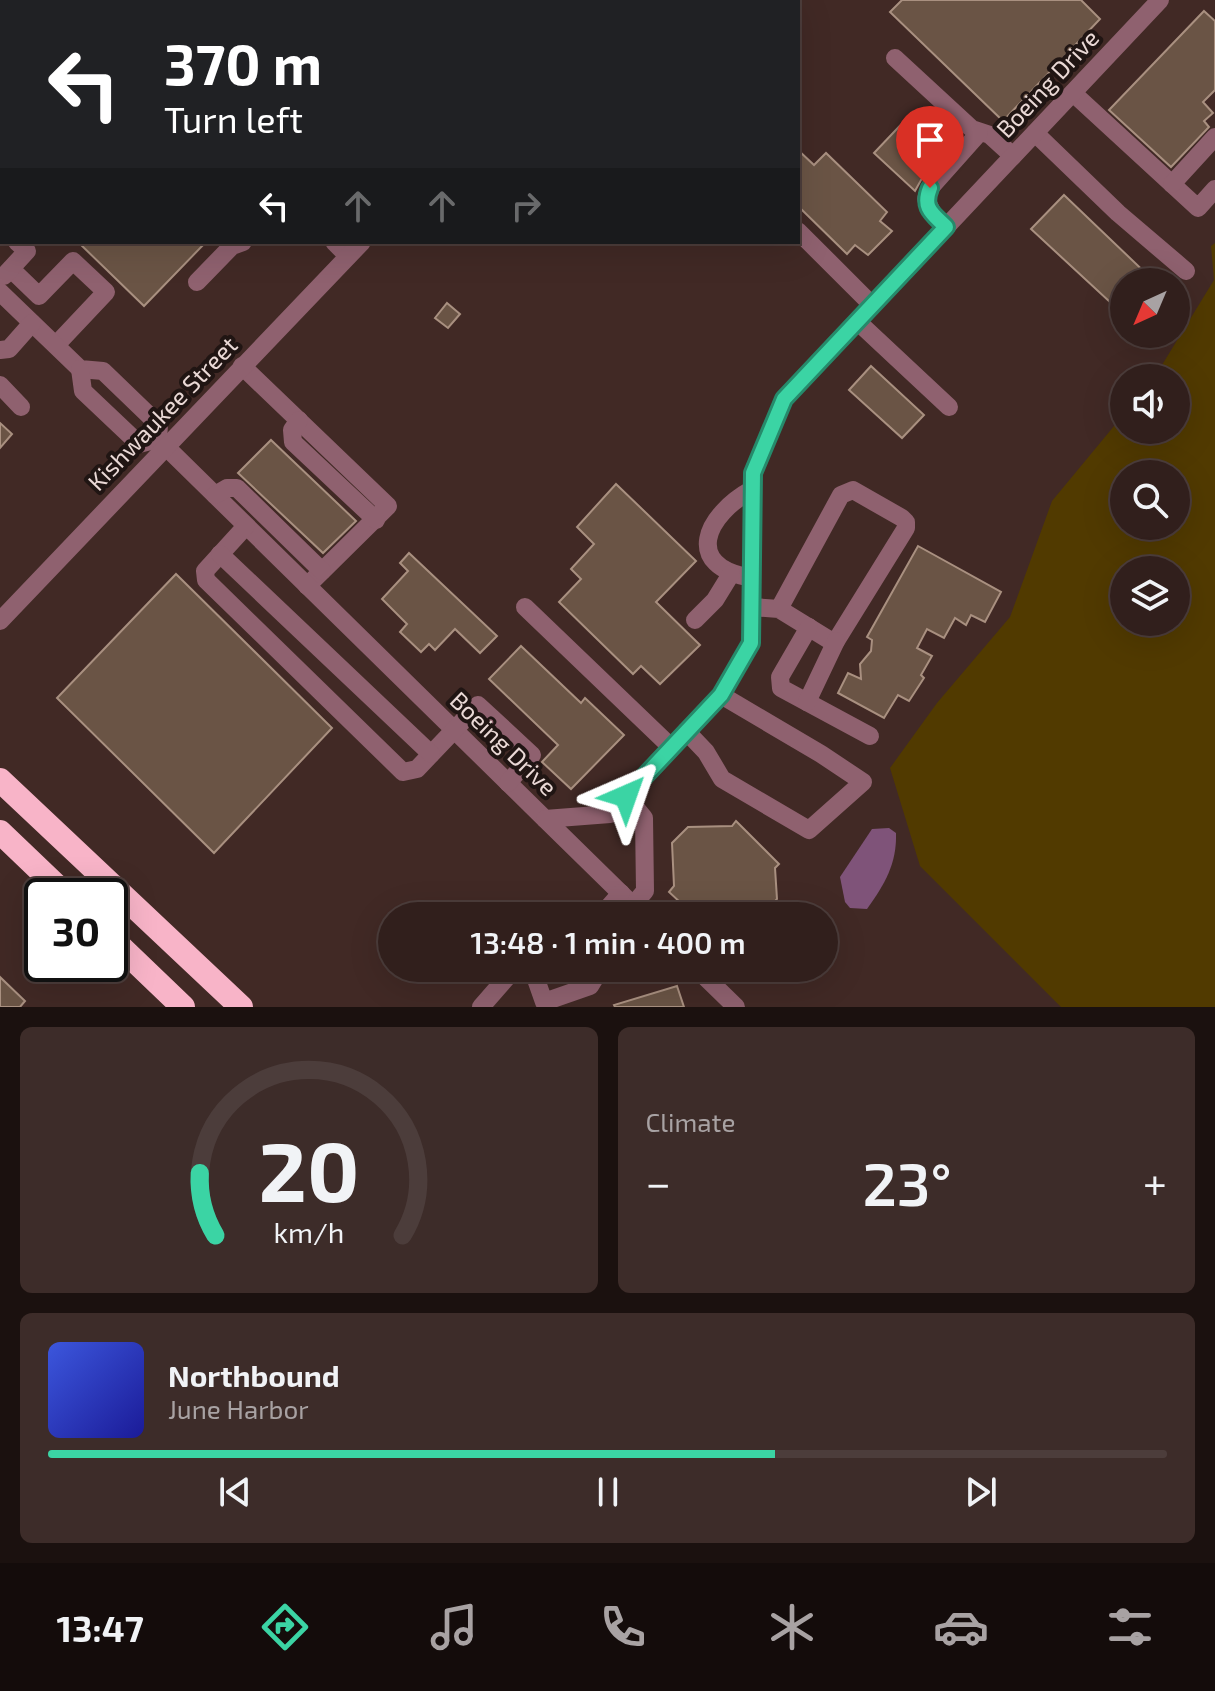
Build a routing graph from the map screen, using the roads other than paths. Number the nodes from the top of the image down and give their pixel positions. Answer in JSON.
{"nodes":[{"id":1,"x":1160,"y":0,"type":"edge"},
{"id":2,"x":895,"y":58,"type":"dead end"},
{"id":3,"x":1073,"y":93,"type":"junction"},
{"id":4,"x":979,"y":133,"type":"junction"},
{"id":5,"x":1035,"y":133,"type":"junction"},
{"id":6,"x":1215,"y":137,"type":"edge"},
{"id":7,"x":1013,"y":156,"type":"junction"},
{"id":8,"x":1172,"y":184,"type":"junction"},
{"id":9,"x":1215,"y":189,"type":"edge"},
{"id":10,"x":946,"y":227,"type":"junction"},
{"id":11,"x":800,"y":233,"type":"edge"},
{"id":12,"x":19,"y":244,"type":"edge"},
{"id":13,"x":238,"y":244,"type":"edge"},
{"id":14,"x":336,"y":244,"type":"edge"},
{"id":15,"x":360,"y":244,"type":"edge"},
{"id":16,"x":348,"y":256,"type":"junction"},
{"id":17,"x":1182,"y":268,"type":"edge"},
{"id":18,"x":5,"y":275,"type":"edge"},
{"id":19,"x":197,"y":282,"type":"dead end"},
{"id":20,"x":0,"y":292,"type":"edge"},
{"id":21,"x":872,"y":305,"type":"junction"},
{"id":22,"x":857,"y":321,"type":"junction"},
{"id":23,"x":32,"y":323,"type":"junction"},
{"id":24,"x":56,"y":345,"type":"junction"},
{"id":25,"x":0,"y":350,"type":"edge"},
{"id":26,"x":242,"y":366,"type":"junction"},
{"id":27,"x":80,"y":369,"type":"junction"},
{"id":28,"x":0,"y":385,"type":"edge"},
{"id":29,"x":21,"y":407,"type":"dead end"},
{"id":30,"x":949,"y":407,"type":"dead end"},
{"id":31,"x":161,"y":443,"type":"junction"},
{"id":32,"x":753,"y":489,"type":"junction"},
{"id":33,"x":215,"y":495,"type":"junction"},
{"id":34,"x":246,"y":526,"type":"junction"},
{"id":35,"x":220,"y":554,"type":"junction"},
{"id":36,"x":322,"y":571,"type":"junction"},
{"id":37,"x":731,"y":574,"type":"junction"},
{"id":38,"x":752,"y":578,"type":"junction"},
{"id":39,"x":307,"y":586,"type":"junction"},
{"id":40,"x":525,"y":607,"type":"dead end"},
{"id":41,"x":752,"y":607,"type":"junction"},
{"id":42,"x":779,"y":609,"type":"junction"},
{"id":43,"x":695,"y":620,"type":"dead end"},
{"id":44,"x":0,"y":621,"type":"edge"},
{"id":45,"x":809,"y":627,"type":"junction"},
{"id":46,"x":836,"y":641,"type":"junction"},
{"id":47,"x":721,"y":695,"type":"junction"},
{"id":48,"x":807,"y":702,"type":"junction"},
{"id":49,"x":455,"y":730,"type":"junction"},
{"id":50,"x":686,"y":731,"type":"junction"},
{"id":51,"x":870,"y":736,"type":"dead end"},
{"id":52,"x":671,"y":747,"type":"junction"},
{"id":53,"x":431,"y":754,"type":"junction"},
{"id":54,"x":0,"y":780,"type":"edge"},
{"id":55,"x":508,"y":783,"type":"junction"},
{"id":56,"x":626,"y":796,"type":"junction"},
{"id":57,"x":545,"y":819,"type":"junction"},
{"id":58,"x":0,"y":832,"type":"edge"},
{"id":59,"x":48,"y":878,"type":"edge"},
{"id":60,"x":630,"y":902,"type":"edge"},
{"id":61,"x":636,"y":902,"type":"edge"},
{"id":62,"x":128,"y":954,"type":"edge"},
{"id":63,"x":502,"y":982,"type":"edge"},
{"id":64,"x":537,"y":982,"type":"edge"},
{"id":65,"x":592,"y":982,"type":"edge"},
{"id":66,"x":710,"y":982,"type":"edge"},
{"id":67,"x":491,"y":1002,"type":"edge"},
{"id":68,"x":183,"y":1007,"type":"edge"},
{"id":69,"x":241,"y":1007,"type":"edge"},
{"id":70,"x":736,"y":1007,"type":"edge"}],
"edges":[{"from":1,"to":3,"type":"street","name":"Boeing Drive"},
{"from":2,"to":4,"type":"street"},
{"from":3,"to":5,"type":"street","name":"Boeing Drive"},
{"from":3,"to":8,"type":"street"},
{"from":4,"to":7,"type":"street"},
{"from":4,"to":10,"type":"street"},
{"from":5,"to":7,"type":"street","name":"Boeing Drive"},
{"from":5,"to":17,"type":"street"},
{"from":6,"to":8,"type":"street"},
{"from":7,"to":10,"type":"street","name":"Boeing Drive"},
{"from":8,"to":9,"type":"street"},
{"from":10,"to":21,"type":"street","name":"Boeing Drive"},
{"from":11,"to":21,"type":"street"},
{"from":12,"to":18,"type":"street"},
{"from":13,"to":19,"type":"street"},
{"from":14,"to":16,"type":"street"},
{"from":15,"to":16,"type":"street","name":"Kishwaukee Street"},
{"from":16,"to":26,"type":"street","name":"Kishwaukee Street"},
{"from":18,"to":24,"type":"street"},
{"from":20,"to":23,"type":"street"},
{"from":21,"to":22,"type":"street","name":"Boeing Drive"},
{"from":22,"to":30,"type":"street"},
{"from":22,"to":32,"type":"street","name":"Boeing Drive"},
{"from":23,"to":24,"type":"street"},
{"from":23,"to":25,"type":"street"},
{"from":24,"to":27,"type":"street"},
{"from":26,"to":31,"type":"street","name":"Kishwaukee Street"},
{"from":26,"to":36,"type":"street"},
{"from":27,"to":31,"type":"street"},
{"from":27,"to":31,"type":"street"},
{"from":28,"to":29,"type":"street"},
{"from":31,"to":33,"type":"street","name":"Boeing Drive"},
{"from":31,"to":44,"type":"street","name":"Kishwaukee Street"},
{"from":32,"to":37,"type":"street"},
{"from":32,"to":38,"type":"street","name":"Boeing Drive"},
{"from":33,"to":34,"type":"street","name":"Boeing Drive"},
{"from":33,"to":36,"type":"street"},
{"from":34,"to":35,"type":"street"},
{"from":34,"to":39,"type":"street","name":"Boeing Drive"},
{"from":35,"to":53,"type":"street"},
{"from":35,"to":53,"type":"street"},
{"from":36,"to":39,"type":"street"},
{"from":37,"to":38,"type":"street"},
{"from":37,"to":43,"type":"street"},
{"from":38,"to":41,"type":"street","name":"Boeing Drive"},
{"from":39,"to":49,"type":"street","name":"Boeing Drive"},
{"from":40,"to":52,"type":"street"},
{"from":41,"to":42,"type":"street"},
{"from":41,"to":47,"type":"street","name":"Boeing Drive"},
{"from":42,"to":45,"type":"street"},
{"from":42,"to":46,"type":"street"},
{"from":45,"to":46,"type":"street"},
{"from":45,"to":48,"type":"street"},
{"from":46,"to":48,"type":"street"},
{"from":47,"to":50,"type":"street","name":"Boeing Drive"},
{"from":47,"to":50,"type":"street"},
{"from":48,"to":51,"type":"street"},
{"from":49,"to":53,"type":"street"},
{"from":49,"to":55,"type":"street","name":"Boeing Drive"},
{"from":49,"to":55,"type":"street"},
{"from":50,"to":52,"type":"street","name":"Boeing Drive"},
{"from":52,"to":56,"type":"street","name":"Boeing Drive"},
{"from":54,"to":69,"type":"highway"},
{"from":55,"to":57,"type":"street","name":"Boeing Drive"},
{"from":56,"to":57,"type":"street","name":"Boeing Drive"},
{"from":56,"to":61,"type":"street"},
{"from":57,"to":60,"type":"street"},
{"from":58,"to":59,"type":"highway"},
{"from":62,"to":68,"type":"highway"},
{"from":63,"to":67,"type":"street"},
{"from":64,"to":65,"type":"street"},
{"from":66,"to":70,"type":"street"}]}
